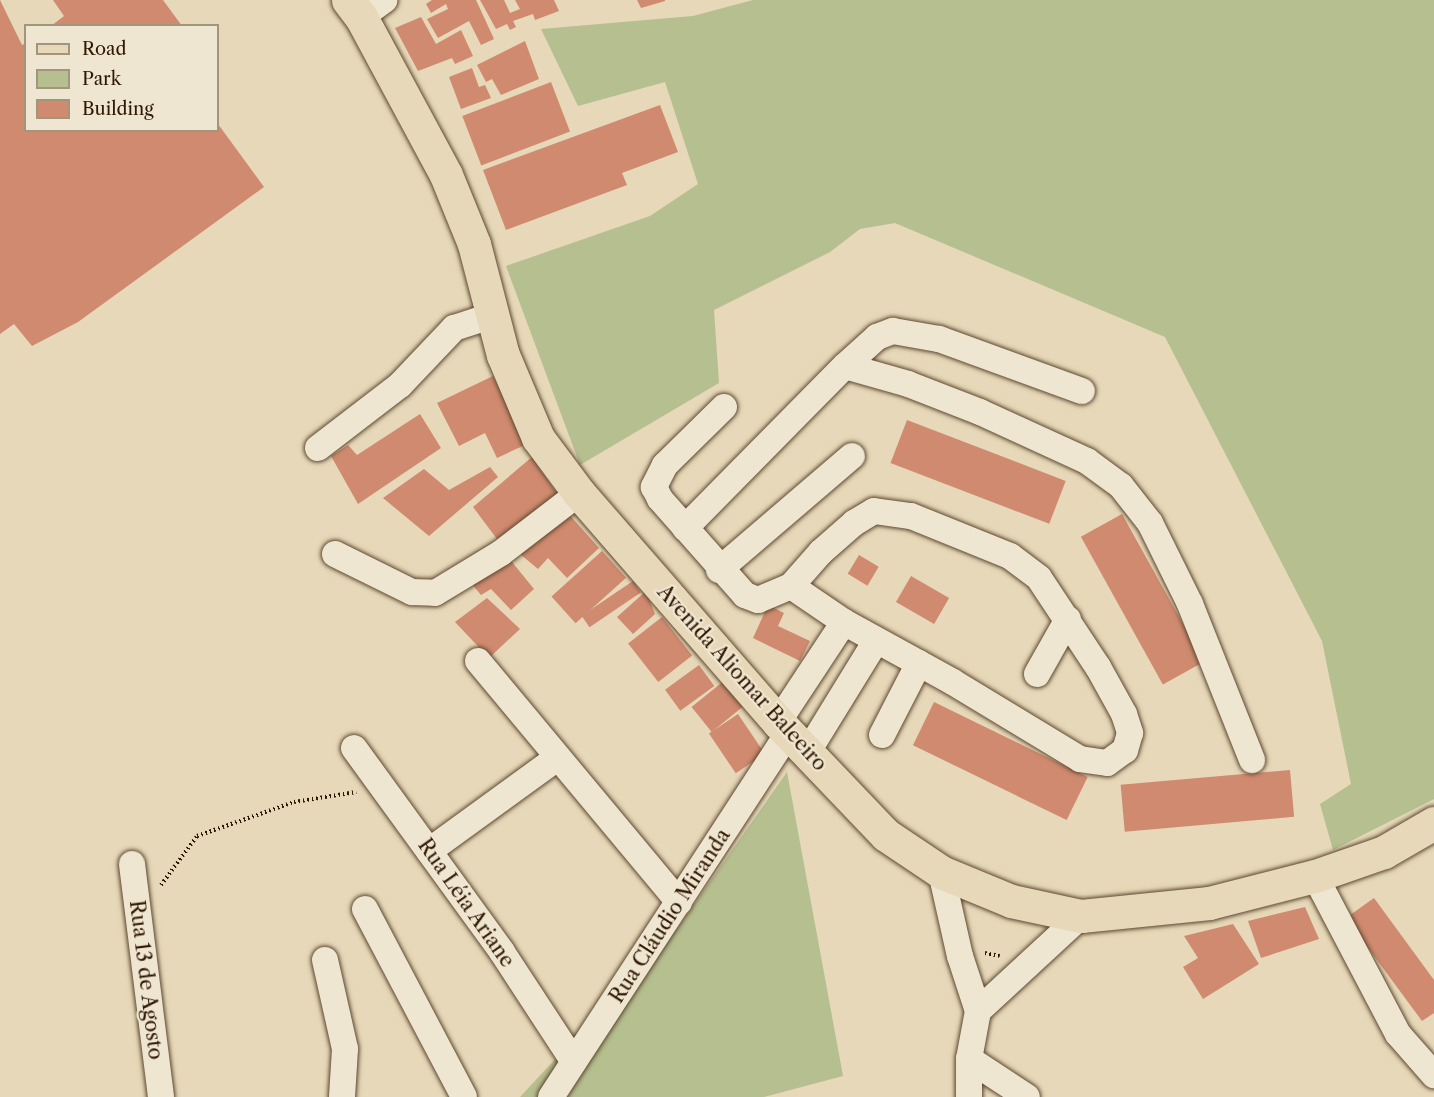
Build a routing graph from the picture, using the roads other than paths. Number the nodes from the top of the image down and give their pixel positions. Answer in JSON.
{"nodes":[{"id":1,"x":364,"y":6,"type":"edge"},
{"id":2,"x":492,"y":316,"type":"junction"},
{"id":3,"x":845,"y":366,"type":"junction"},
{"id":4,"x":1082,"y":391,"type":"dead end"},
{"id":5,"x":724,"y":407,"type":"dead end"},
{"id":6,"x":318,"y":448,"type":"dead end"},
{"id":7,"x":852,"y":456,"type":"dead end"},
{"id":8,"x":579,"y":493,"type":"junction"},
{"id":9,"x":685,"y":528,"type":"junction"},
{"id":10,"x":335,"y":554,"type":"dead end"},
{"id":11,"x":719,"y":570,"type":"junction"},
{"id":12,"x":791,"y":586,"type":"junction"},
{"id":13,"x":1068,"y":619,"type":"junction"},
{"id":14,"x":844,"y":622,"type":"junction"},
{"id":15,"x":876,"y":640,"type":"junction"},
{"id":16,"x":478,"y":661,"type":"dead end"},
{"id":17,"x":919,"y":663,"type":"junction"},
{"id":18,"x":1037,"y":674,"type":"dead end"},
{"id":19,"x":882,"y":735,"type":"dead end"},
{"id":20,"x":791,"y":737,"type":"junction"},
{"id":21,"x":354,"y":747,"type":"dead end"},
{"id":22,"x":557,"y":758,"type":"junction"},
{"id":23,"x":1252,"y":760,"type":"dead end"},
{"id":24,"x":1434,"y":823,"type":"edge"},
{"id":25,"x":429,"y":851,"type":"junction"},
{"id":26,"x":132,"y":864,"type":"dead end"},
{"id":27,"x":941,"y":872,"type":"junction"},
{"id":28,"x":1315,"y":876,"type":"junction"},
{"id":29,"x":679,"y":902,"type":"junction"},
{"id":30,"x":365,"y":909,"type":"dead end"},
{"id":31,"x":1081,"y":916,"type":"junction"},
{"id":32,"x":325,"y":960,"type":"dead end"},
{"id":33,"x":978,"y":1011,"type":"junction"},
{"id":34,"x":969,"y":1059,"type":"junction"},
{"id":35,"x":574,"y":1062,"type":"junction"},
{"id":36,"x":1434,"y":1075,"type":"edge"},
{"id":37,"x":161,"y":1097,"type":"edge"},
{"id":38,"x":342,"y":1097,"type":"edge"},
{"id":39,"x":464,"y":1097,"type":"edge"},
{"id":40,"x":551,"y":1097,"type":"edge"},
{"id":41,"x":969,"y":1097,"type":"edge"},
{"id":42,"x":1027,"y":1097,"type":"edge"}],
"edges":[{"from":1,"to":2,"type":"main road","name":"Avenida Aliomar Baleeiro"},
{"from":2,"to":6,"type":"street"},
{"from":2,"to":8,"type":"main road","name":"Avenida Aliomar Baleeiro"},
{"from":3,"to":4,"type":"street"},
{"from":3,"to":9,"type":"street"},
{"from":3,"to":23,"type":"street"},
{"from":5,"to":9,"type":"street"},
{"from":7,"to":11,"type":"street"},
{"from":8,"to":10,"type":"street"},
{"from":8,"to":20,"type":"main road","name":"Avenida Aliomar Baleeiro"},
{"from":9,"to":11,"type":"street"},
{"from":11,"to":12,"type":"street"},
{"from":12,"to":13,"type":"street"},
{"from":12,"to":14,"type":"street"},
{"from":13,"to":17,"type":"street"},
{"from":13,"to":18,"type":"street"},
{"from":14,"to":15,"type":"street"},
{"from":14,"to":20,"type":"street"},
{"from":15,"to":17,"type":"street"},
{"from":15,"to":20,"type":"street"},
{"from":16,"to":22,"type":"street"},
{"from":17,"to":19,"type":"street"},
{"from":20,"to":27,"type":"main road","name":"Avenida Aliomar Baleeiro"},
{"from":20,"to":29,"type":"street","name":"Rua Cláudio Miranda"},
{"from":21,"to":25,"type":"street","name":"Rua Léia Ariane"},
{"from":22,"to":25,"type":"street"},
{"from":22,"to":29,"type":"street"},
{"from":24,"to":28,"type":"main road","name":"Avenida Aliomar Baleeiro"},
{"from":25,"to":35,"type":"street","name":"Rua Léia Ariane"},
{"from":26,"to":37,"type":"street","name":"Rua 13 de Agosto"},
{"from":27,"to":31,"type":"main road","name":"Avenida Aliomar Baleeiro"},
{"from":27,"to":33,"type":"street"},
{"from":28,"to":31,"type":"main road","name":"Avenida Aliomar Baleeiro"},
{"from":28,"to":36,"type":"street"},
{"from":29,"to":35,"type":"street","name":"Rua Cláudio Miranda"},
{"from":30,"to":39,"type":"street"},
{"from":31,"to":33,"type":"street"},
{"from":32,"to":38,"type":"street"},
{"from":33,"to":34,"type":"street"},
{"from":34,"to":41,"type":"street"},
{"from":34,"to":42,"type":"street"},
{"from":35,"to":40,"type":"street","name":"Rua Cláudio Miranda"}]}
